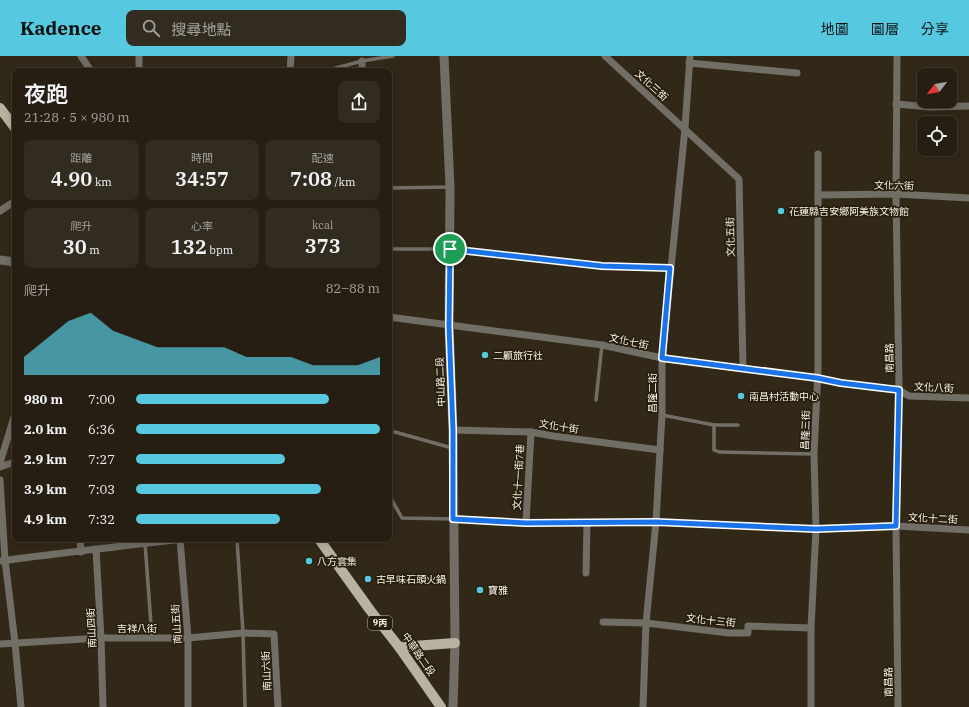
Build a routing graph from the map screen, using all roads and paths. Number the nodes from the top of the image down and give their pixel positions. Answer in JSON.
{"nodes":[{"id":1,"x":81,"y":56,"type":"edge"},
{"id":2,"x":139,"y":56,"type":"edge"},
{"id":3,"x":291,"y":56,"type":"edge"},
{"id":4,"x":393,"y":56,"type":"edge"},
{"id":5,"x":444,"y":56,"type":"edge"},
{"id":6,"x":605,"y":56,"type":"edge"},
{"id":7,"x":897,"y":56,"type":"edge"},
{"id":8,"x":690,"y":60,"type":"edge"},
{"id":9,"x":362,"y":61,"type":"junction"},
{"id":10,"x":89,"y":68,"type":"edge"},
{"id":11,"x":139,"y":68,"type":"edge"},
{"id":12,"x":290,"y":68,"type":"edge"},
{"id":13,"x":336,"y":68,"type":"edge"},
{"id":14,"x":362,"y":68,"type":"edge"},
{"id":15,"x":797,"y":73,"type":"dead end"},
{"id":16,"x":896,"y":104,"type":"junction"},
{"id":17,"x":969,"y":106,"type":"edge"},
{"id":18,"x":0,"y":108,"type":"edge"},
{"id":19,"x":12,"y":124,"type":"edge"},
{"id":20,"x":685,"y":128,"type":"junction"},
{"id":21,"x":818,"y":154,"type":"dead end"},
{"id":22,"x":450,"y":186,"type":"junction"},
{"id":23,"x":392,"y":188,"type":"edge"},
{"id":24,"x":896,"y":194,"type":"junction"},
{"id":25,"x":818,"y":195,"type":"junction"},
{"id":26,"x":969,"y":198,"type":"edge"},
{"id":27,"x":12,"y":203,"type":"edge"},
{"id":28,"x":0,"y":211,"type":"edge"},
{"id":29,"x":392,"y":248,"type":"edge"},
{"id":30,"x":450,"y":249,"type":"junction"},
{"id":31,"x":0,"y":260,"type":"edge"},
{"id":32,"x":12,"y":262,"type":"edge"},
{"id":33,"x":670,"y":268,"type":"junction"},
{"id":34,"x":392,"y":317,"type":"edge"},
{"id":35,"x":449,"y":326,"type":"junction"},
{"id":36,"x":602,"y":345,"type":"junction"},
{"id":37,"x":662,"y":358,"type":"junction"},
{"id":38,"x":743,"y":368,"type":"junction"},
{"id":39,"x":817,"y":378,"type":"junction"},
{"id":40,"x":899,"y":390,"type":"junction"},
{"id":41,"x":969,"y":398,"type":"edge"},
{"id":42,"x":596,"y":400,"type":"dead end"},
{"id":43,"x":662,"y":415,"type":"junction"},
{"id":44,"x":12,"y":424,"type":"edge"},
{"id":45,"x":714,"y":425,"type":"junction"},
{"id":46,"x":738,"y":425,"type":"dead end"},
{"id":47,"x":453,"y":430,"type":"junction"},
{"id":48,"x":395,"y":432,"type":"dead end"},
{"id":49,"x":531,"y":432,"type":"junction"},
{"id":50,"x":453,"y":448,"type":"junction"},
{"id":51,"x":660,"y":450,"type":"junction"},
{"id":52,"x":814,"y":454,"type":"junction"},
{"id":53,"x":0,"y":463,"type":"edge"},
{"id":54,"x":12,"y":463,"type":"edge"},
{"id":55,"x":0,"y":467,"type":"edge"},
{"id":56,"x":0,"y":480,"type":"edge"},
{"id":57,"x":392,"y":500,"type":"edge"},
{"id":58,"x":453,"y":519,"type":"junction"},
{"id":59,"x":656,"y":522,"type":"junction"},
{"id":60,"x":526,"y":523,"type":"junction"},
{"id":61,"x":587,"y":523,"type":"junction"},
{"id":62,"x":896,"y":526,"type":"junction"},
{"id":63,"x":816,"y":529,"type":"junction"},
{"id":64,"x":969,"y":530,"type":"edge"},
{"id":65,"x":80,"y":542,"type":"edge"},
{"id":66,"x":145,"y":542,"type":"joint"},
{"id":67,"x":179,"y":542,"type":"edge"},
{"id":68,"x":237,"y":542,"type":"edge"},
{"id":69,"x":322,"y":542,"type":"edge"},
{"id":70,"x":96,"y":549,"type":"junction"},
{"id":71,"x":81,"y":552,"type":"junction"},
{"id":72,"x":2,"y":561,"type":"edge"},
{"id":73,"x":586,"y":573,"type":"dead end"},
{"id":74,"x":603,"y":622,"type":"dead end"},
{"id":75,"x":646,"y":623,"type":"junction"},
{"id":76,"x":811,"y":628,"type":"junction"},
{"id":77,"x":243,"y":633,"type":"junction"},
{"id":78,"x":274,"y":634,"type":"joint"},
{"id":79,"x":101,"y":638,"type":"junction"},
{"id":80,"x":152,"y":638,"type":"junction"},
{"id":81,"x":188,"y":638,"type":"junction"},
{"id":82,"x":15,"y":643,"type":"junction"},
{"id":83,"x":455,"y":643,"type":"junction"},
{"id":84,"x":0,"y":644,"type":"edge"},
{"id":85,"x":399,"y":647,"type":"junction"},
{"id":86,"x":20,"y":707,"type":"edge"},
{"id":87,"x":103,"y":707,"type":"edge"},
{"id":88,"x":188,"y":707,"type":"edge"},
{"id":89,"x":245,"y":707,"type":"edge"},
{"id":90,"x":278,"y":707,"type":"edge"},
{"id":91,"x":441,"y":707,"type":"edge"},
{"id":92,"x":453,"y":707,"type":"edge"},
{"id":93,"x":643,"y":707,"type":"edge"},
{"id":94,"x":811,"y":707,"type":"edge"},
{"id":95,"x":898,"y":707,"type":"edge"}],
"edges":[{"from":1,"to":10,"type":"street"},
{"from":2,"to":11,"type":"street"},
{"from":3,"to":12,"type":"street"},
{"from":4,"to":9,"type":"lane"},
{"from":5,"to":22,"type":"street","name":"中山路二段"},
{"from":6,"to":20,"type":"street","name":"文化三街"},
{"from":7,"to":16,"type":"street","name":"南昌路"},
{"from":8,"to":15,"type":"street"},
{"from":8,"to":20,"type":"street","name":"昌隆二街"},
{"from":9,"to":13,"type":"lane"},
{"from":9,"to":14,"type":"street"},
{"from":16,"to":17,"type":"street"},
{"from":16,"to":24,"type":"street","name":"南昌路"},
{"from":18,"to":19,"type":"main road"},
{"from":20,"to":33,"type":"street","name":"昌隆二街"},
{"from":20,"to":38,"type":"street","name":"文化五街"},
{"from":21,"to":25,"type":"street","name":"昌隆三街"},
{"from":22,"to":23,"type":"lane"},
{"from":22,"to":30,"type":"street","name":"中山路二段"},
{"from":24,"to":25,"type":"street","name":"文化六街"},
{"from":24,"to":26,"type":"street","name":"文化六街"},
{"from":24,"to":40,"type":"street","name":"南昌路"},
{"from":25,"to":39,"type":"street","name":"昌隆三街"},
{"from":27,"to":28,"type":"street"},
{"from":29,"to":30,"type":"lane"},
{"from":30,"to":33,"type":"lane"},
{"from":30,"to":35,"type":"street","name":"中山路二段"},
{"from":31,"to":32,"type":"street"},
{"from":33,"to":37,"type":"street","name":"昌隆二街"},
{"from":34,"to":35,"type":"street","name":"文化七街"},
{"from":35,"to":36,"type":"street","name":"文化七街"},
{"from":35,"to":47,"type":"street","name":"中山路二段"},
{"from":36,"to":37,"type":"street","name":"文化七街"},
{"from":36,"to":42,"type":"lane"},
{"from":37,"to":38,"type":"street","name":"文化七街"},
{"from":37,"to":43,"type":"street","name":"昌隆二街"},
{"from":38,"to":39,"type":"street","name":"文化七街"},
{"from":39,"to":40,"type":"street","name":"文化七街"},
{"from":39,"to":52,"type":"street","name":"昌隆三街"},
{"from":40,"to":41,"type":"street","name":"文化八街"},
{"from":40,"to":62,"type":"street","name":"南昌路"},
{"from":43,"to":45,"type":"lane"},
{"from":43,"to":51,"type":"street","name":"昌隆二街"},
{"from":44,"to":53,"type":"street"},
{"from":45,"to":46,"type":"lane"},
{"from":45,"to":52,"type":"lane"},
{"from":47,"to":49,"type":"street","name":"文化十街"},
{"from":47,"to":50,"type":"street","name":"中山路二段"},
{"from":48,"to":50,"type":"lane"},
{"from":49,"to":51,"type":"street","name":"文化十街"},
{"from":49,"to":60,"type":"street","name":"文化十一街7巷"},
{"from":50,"to":58,"type":"street","name":"中山路二段"},
{"from":51,"to":59,"type":"street","name":"昌隆二街"},
{"from":52,"to":63,"type":"street","name":"昌隆三街"},
{"from":54,"to":55,"type":"street"},
{"from":56,"to":72,"type":"street"},
{"from":57,"to":58,"type":"lane"},
{"from":58,"to":60,"type":"street","name":"文化十二街"},
{"from":58,"to":83,"type":"street","name":"中山路二段"},
{"from":59,"to":61,"type":"street","name":"文化十二街"},
{"from":59,"to":63,"type":"street","name":"文化十二街"},
{"from":59,"to":75,"type":"street","name":"昌隆二街"},
{"from":60,"to":61,"type":"street","name":"文化十二街"},
{"from":61,"to":73,"type":"street"},
{"from":62,"to":63,"type":"street","name":"文化十二街"},
{"from":62,"to":64,"type":"street","name":"文化十二街"},
{"from":62,"to":95,"type":"street","name":"南昌路"},
{"from":63,"to":76,"type":"street","name":"昌隆三街"},
{"from":65,"to":71,"type":"street"},
{"from":66,"to":70,"type":"street"},
{"from":66,"to":80,"type":"lane"},
{"from":67,"to":81,"type":"street","name":"南山五街"},
{"from":68,"to":77,"type":"lane"},
{"from":69,"to":85,"type":"main road","name":"中華路二段","number":"9丙"},
{"from":70,"to":71,"type":"street"},
{"from":70,"to":79,"type":"street","name":"南山四街"},
{"from":71,"to":72,"type":"street"},
{"from":72,"to":82,"type":"street"},
{"from":74,"to":75,"type":"street","name":"文化十三街"},
{"from":75,"to":76,"type":"street","name":"文化十三街"},
{"from":75,"to":93,"type":"street","name":"昌隆二街"},
{"from":76,"to":94,"type":"street","name":"昌隆三街"},
{"from":77,"to":78,"type":"street","name":"吉祥八街"},
{"from":77,"to":81,"type":"street","name":"吉祥八街"},
{"from":77,"to":89,"type":"lane"},
{"from":78,"to":90,"type":"street","name":"南山六街"},
{"from":79,"to":80,"type":"street","name":"吉祥八街"},
{"from":79,"to":82,"type":"street","name":"吉祥八街"},
{"from":79,"to":87,"type":"street","name":"南山四街"},
{"from":80,"to":81,"type":"street","name":"吉祥八街"},
{"from":81,"to":88,"type":"street","name":"南山五街"},
{"from":82,"to":84,"type":"street","name":"吉祥八街"},
{"from":82,"to":86,"type":"street"},
{"from":83,"to":85,"type":"main road"},
{"from":83,"to":92,"type":"street","name":"中山路二段"},
{"from":85,"to":91,"type":"main road","name":"中華路二段","number":"9丙"}]}
